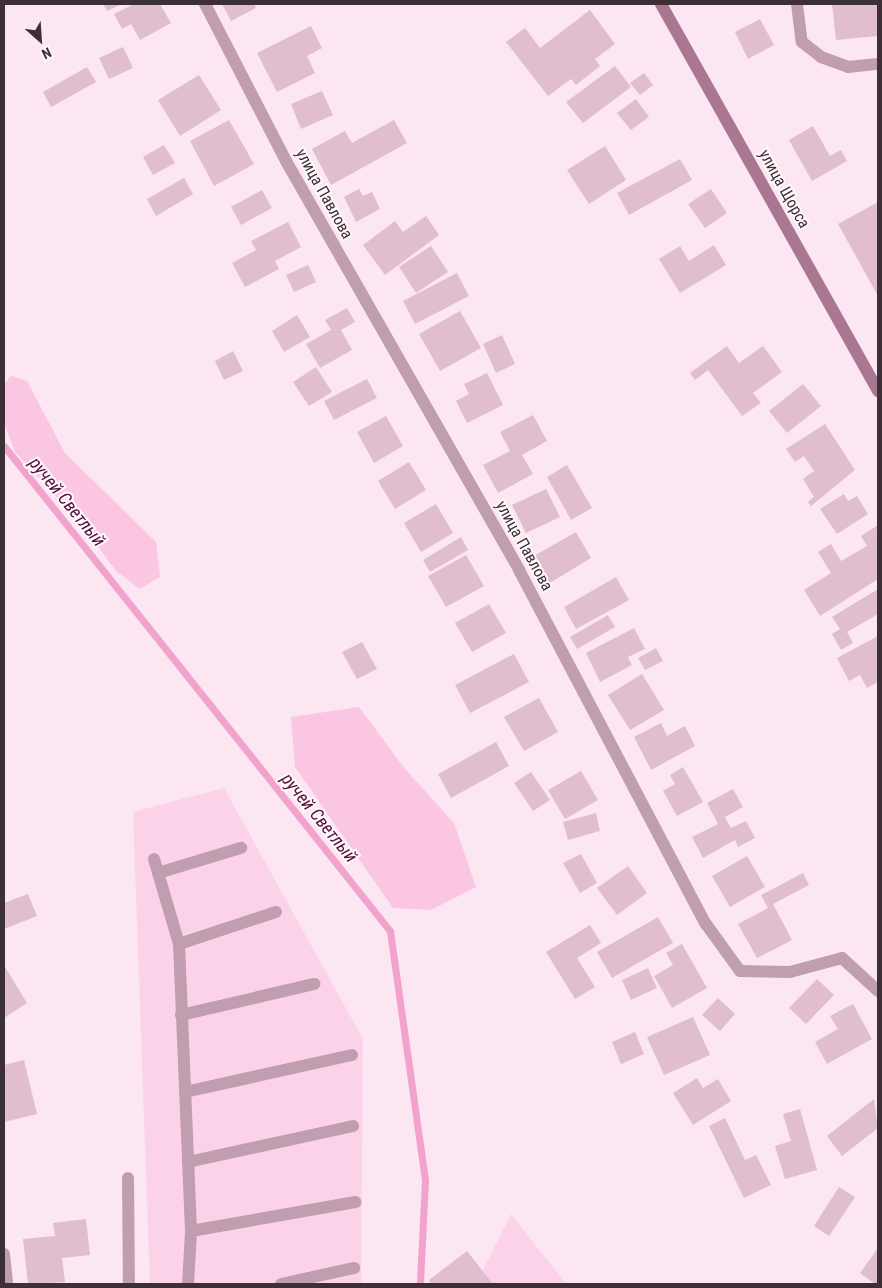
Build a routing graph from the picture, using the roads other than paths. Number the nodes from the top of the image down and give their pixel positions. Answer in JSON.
{"nodes":[{"id":1,"x":204,"y":4,"type":"edge"},
{"id":2,"x":661,"y":4,"type":"edge"},
{"id":3,"x":797,"y":4,"type":"edge"},
{"id":4,"x":878,"y":64,"type":"edge"},
{"id":5,"x":878,"y":391,"type":"edge"},
{"id":6,"x":241,"y":848,"type":"dead end"},
{"id":7,"x":154,"y":859,"type":"dead end"},
{"id":8,"x":158,"y":873,"type":"junction"},
{"id":9,"x":276,"y":912,"type":"dead end"},
{"id":10,"x":179,"y":944,"type":"junction"},
{"id":11,"x":314,"y":984,"type":"dead end"},
{"id":12,"x":878,"y":991,"type":"edge"},
{"id":13,"x":182,"y":1015,"type":"junction"},
{"id":14,"x":352,"y":1055,"type":"dead end"},
{"id":15,"x":185,"y":1092,"type":"junction"},
{"id":16,"x":353,"y":1126,"type":"dead end"},
{"id":17,"x":188,"y":1162,"type":"junction"},
{"id":18,"x":128,"y":1178,"type":"dead end"},
{"id":19,"x":355,"y":1202,"type":"dead end"},
{"id":20,"x":192,"y":1231,"type":"junction"},
{"id":21,"x":4,"y":1254,"type":"edge"},
{"id":22,"x":354,"y":1268,"type":"dead end"},
{"id":23,"x":7,"y":1284,"type":"edge"},
{"id":24,"x":129,"y":1284,"type":"edge"},
{"id":25,"x":188,"y":1284,"type":"edge"},
{"id":26,"x":281,"y":1284,"type":"edge"}],
"edges":[{"from":1,"to":12,"type":"street","name":"улица Павлова"},
{"from":2,"to":5,"type":"street","name":"улица Щорса"},
{"from":3,"to":4,"type":"street"},
{"from":6,"to":8,"type":"street"},
{"from":7,"to":8,"type":"street"},
{"from":8,"to":10,"type":"street"},
{"from":9,"to":10,"type":"street"},
{"from":10,"to":13,"type":"street"},
{"from":11,"to":13,"type":"street"},
{"from":13,"to":15,"type":"street"},
{"from":14,"to":15,"type":"street"},
{"from":15,"to":17,"type":"street"},
{"from":16,"to":17,"type":"street"},
{"from":17,"to":20,"type":"street"},
{"from":18,"to":24,"type":"street"},
{"from":19,"to":20,"type":"street"},
{"from":20,"to":25,"type":"street"},
{"from":21,"to":23,"type":"street"},
{"from":22,"to":26,"type":"street"}]}
